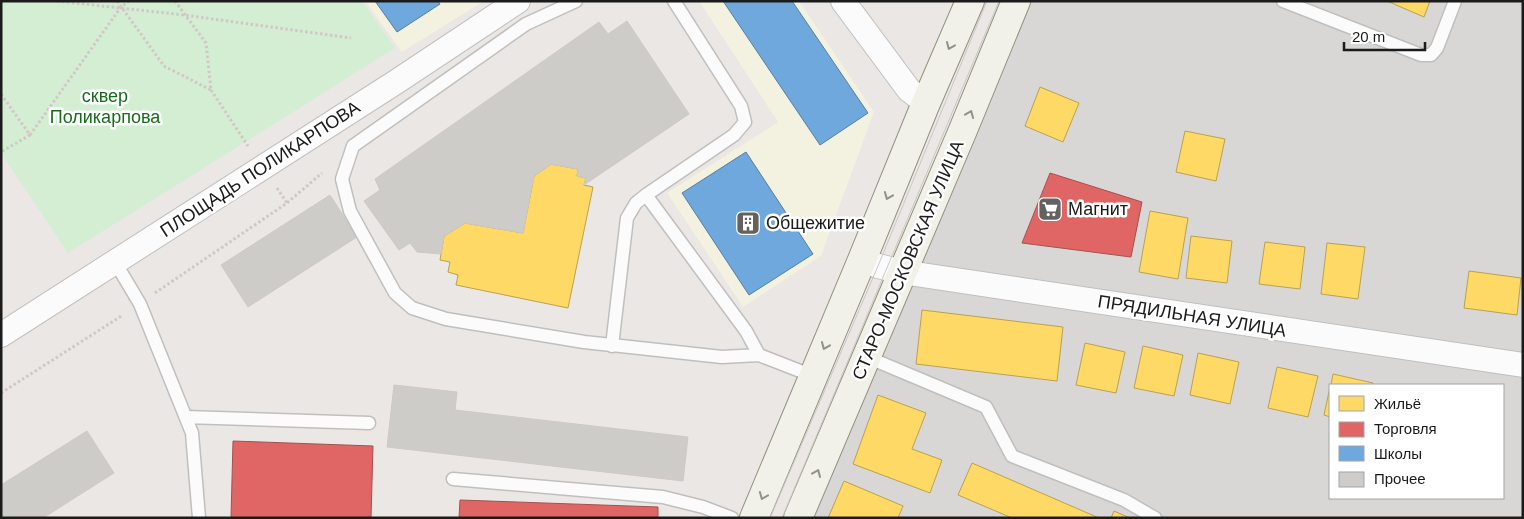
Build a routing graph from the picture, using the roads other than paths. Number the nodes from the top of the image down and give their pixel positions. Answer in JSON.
{"nodes":[{"id":1,"x":518,"y":1,"type":"edge"},
{"id":2,"x":576,"y":1,"type":"edge"},
{"id":3,"x":674,"y":1,"type":"edge"},
{"id":4,"x":843,"y":1,"type":"edge"},
{"id":5,"x":970,"y":1,"type":"edge"},
{"id":6,"x":1016,"y":1,"type":"edge"},
{"id":7,"x":1283,"y":1,"type":"edge"},
{"id":8,"x":1455,"y":1,"type":"edge"},
{"id":9,"x":926,"y":103,"type":"junction"},
{"id":10,"x":646,"y":195,"type":"junction"},
{"id":11,"x":862,"y":260,"type":"junction"},
{"id":12,"x":115,"y":262,"type":"junction"},
{"id":13,"x":902,"y":272,"type":"junction"},
{"id":14,"x":1,"y":335,"type":"edge"},
{"id":15,"x":612,"y":346,"type":"junction"},
{"id":16,"x":758,"y":356,"type":"junction"},
{"id":17,"x":866,"y":357,"type":"junction"},
{"id":18,"x":1523,"y":366,"type":"edge"},
{"id":19,"x":812,"y":376,"type":"junction"},
{"id":20,"x":186,"y":418,"type":"junction"},
{"id":21,"x":369,"y":423,"type":"dead end"},
{"id":22,"x":453,"y":479,"type":"dead end"},
{"id":23,"x":199,"y":518,"type":"edge"},
{"id":24,"x":732,"y":518,"type":"edge"},
{"id":25,"x":754,"y":518,"type":"edge"},
{"id":26,"x":798,"y":518,"type":"edge"},
{"id":27,"x":1155,"y":518,"type":"edge"}],
"edges":[{"from":1,"to":12,"type":"street","name":"ПЛОЩАДЬ ПОЛИКАРПОВА"},
{"from":2,"to":15,"type":"lane"},
{"from":3,"to":10,"type":"lane"},
{"from":4,"to":9,"type":"street"},
{"from":5,"to":9,"type":"main road","one_way":true},
{"from":13,"to":6,"type":"main road","name":"СТАРО-МОСКОВСКАЯ УЛИЦА","one_way":true},
{"from":7,"to":8,"type":"lane"},
{"from":9,"to":11,"type":"main road","one_way":true},
{"from":10,"to":15,"type":"lane"},
{"from":10,"to":16,"type":"lane"},
{"from":11,"to":13,"type":"street","name":"ПРЯДИЛЬНАЯ УЛИЦА"},
{"from":11,"to":19,"type":"main road","one_way":true},
{"from":12,"to":14,"type":"street","name":"ПЛОЩАДЬ ПОЛИКАРПОВА"},
{"from":12,"to":20,"type":"lane"},
{"from":13,"to":17,"type":"main road","name":"СТАРО-МОСКОВСКАЯ УЛИЦА"},
{"from":13,"to":18,"type":"street","name":"ПРЯДИЛЬНАЯ УЛИЦА"},
{"from":15,"to":16,"type":"lane"},
{"from":16,"to":19,"type":"lane"},
{"from":26,"to":17,"type":"main road","name":"СТАРО-МОСКОВСКАЯ УЛИЦА","one_way":true},
{"from":17,"to":27,"type":"lane"},
{"from":19,"to":25,"type":"main road","one_way":true},
{"from":20,"to":21,"type":"lane"},
{"from":20,"to":23,"type":"lane"},
{"from":22,"to":24,"type":"lane"}]}
